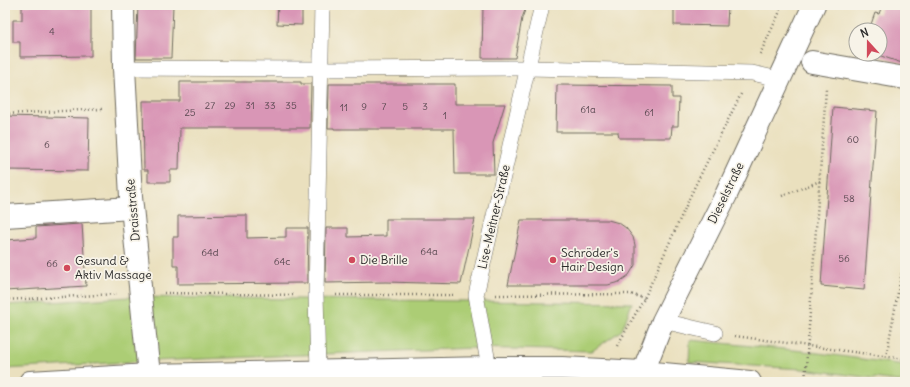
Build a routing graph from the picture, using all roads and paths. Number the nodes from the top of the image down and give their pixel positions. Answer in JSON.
{"nodes":[{"id":1,"x":123,"y":5,"type":"edge"},
{"id":2,"x":322,"y":5,"type":"edge"},
{"id":3,"x":542,"y":5,"type":"edge"},
{"id":4,"x":783,"y":5,"type":"edge"},
{"id":5,"x":814,"y":5,"type":"edge"},
{"id":6,"x":820,"y":64,"type":"joint"},
{"id":7,"x":124,"y":68,"type":"junction"},
{"id":8,"x":528,"y":68,"type":"junction"},
{"id":9,"x":321,"y":69,"type":"junction"},
{"id":10,"x":752,"y":73,"type":"junction"},
{"id":11,"x":905,"y":78,"type":"edge"},
{"id":12,"x":779,"y":79,"type":"junction"},
{"id":13,"x":127,"y":108,"type":"junction"},
{"id":14,"x":5,"y":114,"type":"edge"},
{"id":15,"x":820,"y":181,"type":"junction"},
{"id":16,"x":782,"y":196,"type":"dead end"},
{"id":17,"x":132,"y":208,"type":"junction"},
{"id":18,"x":5,"y":216,"type":"edge"},
{"id":19,"x":905,"y":255,"type":"edge"},
{"id":20,"x":663,"y":321,"type":"junction"},
{"id":21,"x":715,"y":333,"type":"joint"},
{"id":22,"x":809,"y":346,"type":"junction"},
{"id":23,"x":886,"y":357,"type":"junction"},
{"id":24,"x":905,"y":359,"type":"edge"},
{"id":25,"x":488,"y":368,"type":"junction"},
{"id":26,"x":604,"y":370,"type":"junction"},
{"id":27,"x":318,"y":371,"type":"junction"},
{"id":28,"x":149,"y":375,"type":"junction"},
{"id":29,"x":641,"y":377,"type":"edge"},
{"id":30,"x":30,"y":382,"type":"edge"},
{"id":31,"x":750,"y":382,"type":"edge"},
{"id":32,"x":805,"y":382,"type":"edge"}],
"edges":[{"from":1,"to":7,"type":"street","name":"Draisstraße"},
{"from":2,"to":9,"type":"lane"},
{"from":3,"to":8,"type":"lane","name":"Lise-Meitner-Straße"},
{"from":4,"to":10,"type":"path"},
{"from":5,"to":12,"type":"street","name":"Dieselstraße"},
{"from":6,"to":11,"type":"street"},
{"from":6,"to":15,"type":"path"},
{"from":7,"to":9,"type":"lane"},
{"from":7,"to":13,"type":"street","name":"Draisstraße"},
{"from":8,"to":9,"type":"lane"},
{"from":8,"to":10,"type":"lane"},
{"from":8,"to":25,"type":"lane","name":"Lise-Meitner-Straße"},
{"from":9,"to":27,"type":"lane"},
{"from":10,"to":12,"type":"lane"},
{"from":10,"to":26,"type":"path"},
{"from":12,"to":20,"type":"street","name":"Dieselstraße"},
{"from":13,"to":14,"type":"path"},
{"from":13,"to":17,"type":"street","name":"Draisstraße"},
{"from":15,"to":16,"type":"path"},
{"from":15,"to":22,"type":"path"},
{"from":17,"to":18,"type":"street"},
{"from":17,"to":28,"type":"street","name":"Draisstraße"},
{"from":19,"to":23,"type":"path"},
{"from":20,"to":21,"type":"lane"},
{"from":20,"to":29,"type":"street","name":"Dieselstraße"},
{"from":21,"to":22,"type":"path"},
{"from":22,"to":23,"type":"path"},
{"from":22,"to":32,"type":"path"},
{"from":23,"to":24,"type":"path"},
{"from":25,"to":26,"type":"street"},
{"from":25,"to":27,"type":"street"},
{"from":26,"to":29,"type":"street"},
{"from":27,"to":28,"type":"street"},
{"from":28,"to":30,"type":"street"},
{"from":29,"to":31,"type":"street"}]}
